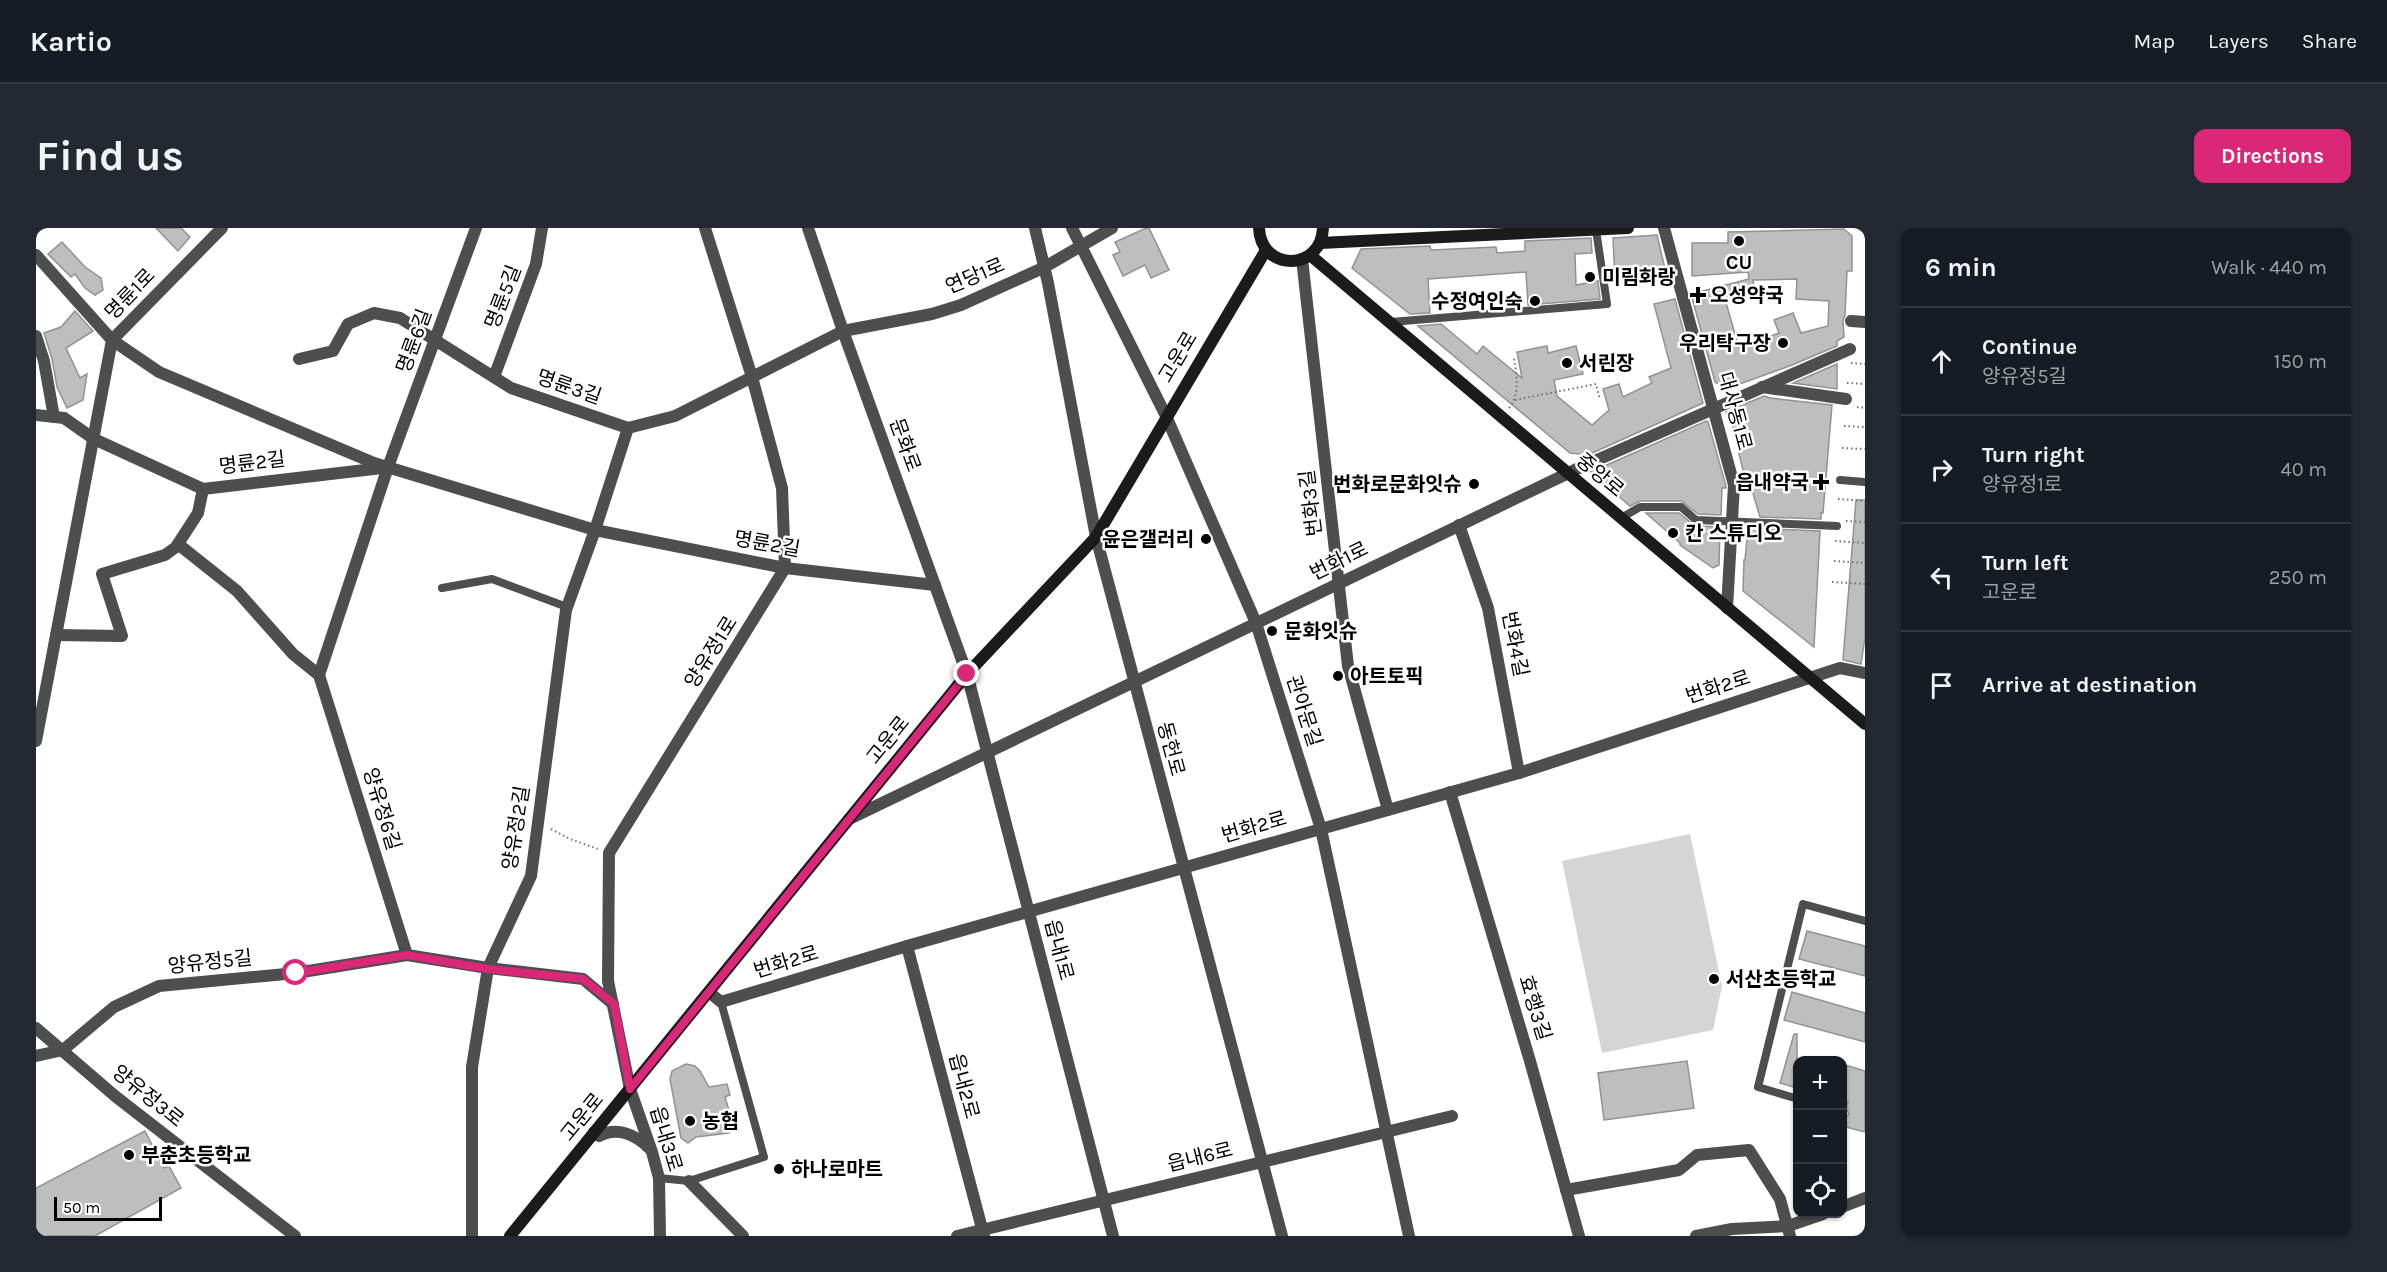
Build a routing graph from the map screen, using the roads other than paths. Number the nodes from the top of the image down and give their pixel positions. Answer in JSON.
{"nodes":[{"id":1,"x":220,"y":228,"type":"edge"},
{"id":2,"x":476,"y":228,"type":"edge"},
{"id":3,"x":542,"y":228,"type":"edge"},
{"id":4,"x":705,"y":228,"type":"edge"},
{"id":5,"x":808,"y":228,"type":"edge"},
{"id":6,"x":1035,"y":228,"type":"edge"},
{"id":7,"x":1072,"y":228,"type":"edge"},
{"id":8,"x":1112,"y":228,"type":"edge"},
{"id":9,"x":1259,"y":228,"type":"edge"},
{"id":10,"x":1323,"y":228,"type":"edge"},
{"id":11,"x":1628,"y":228,"type":"edge"},
{"id":12,"x":1664,"y":228,"type":"edge"},
{"id":13,"x":1596,"y":230,"type":"junction"},
{"id":14,"x":1320,"y":243,"type":"junction"},
{"id":15,"x":1081,"y":246,"type":"junction"},
{"id":16,"x":1266,"y":250,"type":"junction"},
{"id":17,"x":36,"y":255,"type":"edge"},
{"id":18,"x":1306,"y":257,"type":"junction"},
{"id":19,"x":1043,"y":267,"type":"junction"},
{"id":20,"x":1851,"y":321,"type":"dead end"},
{"id":21,"x":1389,"y":322,"type":"junction"},
{"id":22,"x":1865,"y":322,"type":"edge"},
{"id":23,"x":843,"y":331,"type":"junction"},
{"id":24,"x":36,"y":336,"type":"edge"},
{"id":25,"x":112,"y":340,"type":"junction"},
{"id":26,"x":434,"y":341,"type":"junction"},
{"id":27,"x":1850,"y":349,"type":"dead end"},
{"id":28,"x":299,"y":359,"type":"dead end"},
{"id":29,"x":494,"y":377,"type":"junction"},
{"id":30,"x":752,"y":377,"type":"junction"},
{"id":31,"x":1761,"y":387,"type":"junction"},
{"id":32,"x":1846,"y":399,"type":"dead end"},
{"id":33,"x":1714,"y":408,"type":"junction"},
{"id":34,"x":36,"y":415,"type":"edge"},
{"id":35,"x":1166,"y":416,"type":"junction"},
{"id":36,"x":54,"y":417,"type":"junction"},
{"id":37,"x":628,"y":428,"type":"junction"},
{"id":38,"x":94,"y":439,"type":"junction"},
{"id":39,"x":388,"y":467,"type":"junction"},
{"id":40,"x":1568,"y":473,"type":"junction"},
{"id":41,"x":1840,"y":480,"type":"dead end"},
{"id":42,"x":1865,"y":482,"type":"edge"},
{"id":43,"x":203,"y":489,"type":"junction"},
{"id":44,"x":1621,"y":518,"type":"junction"},
{"id":45,"x":1732,"y":521,"type":"junction"},
{"id":46,"x":1837,"y":523,"type":"road end"},
{"id":47,"x":1459,"y":525,"type":"junction"},
{"id":48,"x":595,"y":531,"type":"junction"},
{"id":49,"x":1096,"y":537,"type":"junction"},
{"id":50,"x":178,"y":544,"type":"junction"},
{"id":51,"x":786,"y":568,"type":"junction"},
{"id":52,"x":1340,"y":582,"type":"junction"},
{"id":53,"x":934,"y":585,"type":"junction"},
{"id":54,"x":442,"y":588,"type":"dead end"},
{"id":55,"x":567,"y":607,"type":"junction"},
{"id":56,"x":1727,"y":608,"type":"junction"},
{"id":57,"x":1256,"y":623,"type":"junction"},
{"id":58,"x":56,"y":635,"type":"junction"},
{"id":59,"x":1865,"y":673,"type":"edge"},
{"id":60,"x":967,"y":674,"type":"junction"},
{"id":61,"x":319,"y":675,"type":"junction"},
{"id":62,"x":1809,"y":677,"type":"junction"},
{"id":63,"x":42,"y":678,"type":"edge"},
{"id":64,"x":1133,"y":682,"type":"junction"},
{"id":65,"x":1865,"y":724,"type":"edge"},
{"id":66,"x":36,"y":741,"type":"edge"},
{"id":67,"x":987,"y":753,"type":"junction"},
{"id":68,"x":1519,"y":773,"type":"junction"},
{"id":69,"x":1450,"y":792,"type":"junction"},
{"id":70,"x":1389,"y":810,"type":"junction"},
{"id":71,"x":849,"y":819,"type":"junction"},
{"id":72,"x":1321,"y":829,"type":"junction"},
{"id":73,"x":1183,"y":868,"type":"junction"},
{"id":74,"x":1029,"y":911,"type":"junction"},
{"id":75,"x":1865,"y":921,"type":"edge"},
{"id":76,"x":907,"y":946,"type":"junction"},
{"id":77,"x":407,"y":955,"type":"junction"},
{"id":78,"x":488,"y":969,"type":"junction"},
{"id":79,"x":709,"y":992,"type":"junction"},
{"id":80,"x":721,"y":1002,"type":"junction"},
{"id":81,"x":614,"y":1004,"type":"junction"},
{"id":82,"x":36,"y":1028,"type":"edge"},
{"id":83,"x":63,"y":1050,"type":"junction"},
{"id":84,"x":36,"y":1056,"type":"edge"},
{"id":85,"x":630,"y":1089,"type":"junction"},
{"id":86,"x":1793,"y":1098,"type":"edge"},
{"id":87,"x":1452,"y":1116,"type":"dead end"},
{"id":88,"x":594,"y":1132,"type":"junction"},
{"id":89,"x":1387,"y":1132,"type":"junction"},
{"id":90,"x":653,"y":1154,"type":"junction"},
{"id":91,"x":1262,"y":1162,"type":"junction"},
{"id":92,"x":659,"y":1178,"type":"junction"},
{"id":93,"x":689,"y":1181,"type":"junction"},
{"id":94,"x":1566,"y":1191,"type":"junction"},
{"id":95,"x":1865,"y":1198,"type":"edge"},
{"id":96,"x":1104,"y":1200,"type":"junction"},
{"id":97,"x":1847,"y":1204,"type":"edge"},
{"id":98,"x":1815,"y":1218,"type":"edge"},
{"id":99,"x":1789,"y":1231,"type":"edge"},
{"id":100,"x":983,"y":1233,"type":"edge"},
{"id":101,"x":295,"y":1236,"type":"edge"},
{"id":102,"x":472,"y":1236,"type":"edge"},
{"id":103,"x":510,"y":1236,"type":"edge"},
{"id":104,"x":660,"y":1236,"type":"edge"},
{"id":105,"x":743,"y":1236,"type":"edge"},
{"id":106,"x":957,"y":1236,"type":"edge"},
{"id":107,"x":1113,"y":1236,"type":"edge"},
{"id":108,"x":1282,"y":1236,"type":"edge"},
{"id":109,"x":1409,"y":1236,"type":"edge"},
{"id":110,"x":1579,"y":1236,"type":"edge"},
{"id":111,"x":1696,"y":1236,"type":"edge"}],
"edges":[{"from":1,"to":25,"type":"street","name":"명륜1로"},
{"from":2,"to":26,"type":"street","name":"명륜6길"},
{"from":3,"to":29,"type":"street","name":"명륜5길"},
{"from":4,"to":30,"type":"street"},
{"from":5,"to":23,"type":"street","name":"문화로"},
{"from":6,"to":19,"type":"street"},
{"from":7,"to":15,"type":"street","name":"관아문길"},
{"from":8,"to":15,"type":"street","name":"연당1로"},
{"from":9,"to":16,"type":"street"},
{"from":10,"to":14,"type":"street"},
{"from":11,"to":13,"type":"street"},
{"from":12,"to":33,"type":"street","name":"대사동1로"},
{"from":13,"to":14,"type":"street"},
{"from":13,"to":21,"type":"lane"},
{"from":14,"to":18,"type":"street"},
{"from":15,"to":19,"type":"street","name":"연당1로"},
{"from":15,"to":35,"type":"street","name":"관아문길"},
{"from":16,"to":18,"type":"street"},
{"from":16,"to":35,"type":"street","name":"고운로"},
{"from":17,"to":25,"type":"street","name":"명륜2길"},
{"from":18,"to":21,"type":"street","name":"중앙로"},
{"from":18,"to":52,"type":"street","name":"번화3길"},
{"from":19,"to":23,"type":"street","name":"연당1로"},
{"from":19,"to":49,"type":"street","name":"동헌로"},
{"from":20,"to":22,"type":"street"},
{"from":21,"to":40,"type":"street","name":"중앙로"},
{"from":23,"to":30,"type":"street"},
{"from":23,"to":53,"type":"street","name":"문화로"},
{"from":24,"to":36,"type":"street"},
{"from":25,"to":38,"type":"street","name":"명륜1로"},
{"from":25,"to":39,"type":"street","name":"명륜2길"},
{"from":26,"to":28,"type":"street","name":"명륜3길"},
{"from":26,"to":29,"type":"street","name":"명륜3길"},
{"from":26,"to":39,"type":"street","name":"명륜6길"},
{"from":27,"to":31,"type":"street","name":"번화1로"},
{"from":29,"to":37,"type":"street","name":"명륜3길"},
{"from":30,"to":37,"type":"street"},
{"from":30,"to":51,"type":"street"},
{"from":31,"to":32,"type":"street"},
{"from":31,"to":33,"type":"street","name":"번화1로"},
{"from":33,"to":40,"type":"street","name":"번화1로"},
{"from":33,"to":45,"type":"street","name":"대사동1로"},
{"from":34,"to":36,"type":"street"},
{"from":35,"to":49,"type":"street","name":"고운로"},
{"from":35,"to":57,"type":"street","name":"관아문길"},
{"from":36,"to":38,"type":"street"},
{"from":37,"to":48,"type":"street"},
{"from":38,"to":43,"type":"street","name":"명륜2길"},
{"from":38,"to":58,"type":"street","name":"명륜1로"},
{"from":39,"to":43,"type":"street","name":"명륜2길"},
{"from":39,"to":48,"type":"street","name":"명륜2길"},
{"from":39,"to":61,"type":"street"},
{"from":40,"to":44,"type":"street","name":"중앙로"},
{"from":40,"to":47,"type":"street","name":"번화1로"},
{"from":41,"to":42,"type":"lane"},
{"from":43,"to":50,"type":"street"},
{"from":44,"to":45,"type":"lane"},
{"from":44,"to":56,"type":"street","name":"중앙로"},
{"from":45,"to":46,"type":"lane"},
{"from":45,"to":56,"type":"street","name":"대사동1로"},
{"from":47,"to":52,"type":"street","name":"번화1로"},
{"from":47,"to":68,"type":"street","name":"번화4길"},
{"from":48,"to":51,"type":"street","name":"명륜2길"},
{"from":48,"to":55,"type":"street","name":"양유정2길"},
{"from":49,"to":60,"type":"street","name":"고운로"},
{"from":49,"to":64,"type":"street","name":"동헌로"},
{"from":50,"to":58,"type":"street"},
{"from":50,"to":61,"type":"street"},
{"from":51,"to":53,"type":"street","name":"명륜2길"},
{"from":51,"to":81,"type":"street","name":"양유정1로"},
{"from":52,"to":57,"type":"street","name":"번화1로"},
{"from":52,"to":70,"type":"street","name":"번화3길"},
{"from":53,"to":60,"type":"street","name":"문화로"},
{"from":54,"to":55,"type":"lane"},
{"from":55,"to":78,"type":"street","name":"양유정2길"},
{"from":56,"to":62,"type":"street","name":"중앙로"},
{"from":57,"to":64,"type":"street","name":"번화1로"},
{"from":57,"to":72,"type":"street","name":"관아문길"},
{"from":58,"to":63,"type":"street","name":"명륜1로"},
{"from":59,"to":62,"type":"street","name":"번화2로"},
{"from":60,"to":67,"type":"street","name":"읍내1로"},
{"from":60,"to":71,"type":"street","name":"고운로"},
{"from":61,"to":77,"type":"street","name":"양유정6길"},
{"from":62,"to":65,"type":"street","name":"중앙로"},
{"from":62,"to":68,"type":"street","name":"번화2로"},
{"from":63,"to":66,"type":"street","name":"명륜1로"},
{"from":64,"to":67,"type":"street","name":"번화1로"},
{"from":64,"to":73,"type":"street","name":"동헌로"},
{"from":67,"to":71,"type":"street","name":"번화1로"},
{"from":67,"to":74,"type":"street","name":"읍내1로"},
{"from":68,"to":69,"type":"street","name":"번화2로"},
{"from":69,"to":70,"type":"street","name":"번화2로"},
{"from":69,"to":94,"type":"street","name":"효행3길"},
{"from":70,"to":72,"type":"street","name":"번화2로"},
{"from":71,"to":79,"type":"street","name":"고운로"},
{"from":72,"to":73,"type":"street","name":"번화2로"},
{"from":72,"to":89,"type":"street","name":"관아문길"},
{"from":73,"to":74,"type":"street","name":"번화2로"},
{"from":73,"to":91,"type":"street","name":"동헌로"},
{"from":74,"to":76,"type":"street","name":"번화2로"},
{"from":74,"to":96,"type":"street","name":"읍내1로"},
{"from":75,"to":86,"type":"lane"},
{"from":76,"to":80,"type":"street","name":"번화2로"},
{"from":76,"to":100,"type":"street","name":"읍내2로"},
{"from":77,"to":78,"type":"street","name":"양유정5길"},
{"from":77,"to":83,"type":"street","name":"양유정5길"},
{"from":78,"to":81,"type":"street","name":"양유정5길"},
{"from":78,"to":102,"type":"street","name":"양유정2길"},
{"from":79,"to":80,"type":"street"},
{"from":79,"to":85,"type":"street","name":"고운로"},
{"from":80,"to":93,"type":"lane"},
{"from":81,"to":85,"type":"street"},
{"from":82,"to":83,"type":"street","name":"양유정3로"},
{"from":83,"to":84,"type":"street","name":"양유정5길"},
{"from":83,"to":101,"type":"street","name":"양유정3로"},
{"from":85,"to":88,"type":"street","name":"고운로"},
{"from":85,"to":90,"type":"street","name":"읍내3로"},
{"from":87,"to":89,"type":"street","name":"읍내6로"},
{"from":88,"to":90,"type":"street"},
{"from":88,"to":103,"type":"street","name":"고운로"},
{"from":89,"to":91,"type":"street","name":"읍내6로"},
{"from":89,"to":109,"type":"street","name":"관아문길"},
{"from":90,"to":92,"type":"street","name":"읍내3로"},
{"from":91,"to":96,"type":"street","name":"읍내6로"},
{"from":91,"to":108,"type":"street","name":"동헌로"},
{"from":92,"to":93,"type":"lane"},
{"from":92,"to":104,"type":"street","name":"읍내3로"},
{"from":93,"to":105,"type":"street"},
{"from":94,"to":99,"type":"street"},
{"from":94,"to":110,"type":"street","name":"효행3길"},
{"from":95,"to":97,"type":"street"},
{"from":96,"to":100,"type":"street","name":"읍내6로"},
{"from":96,"to":107,"type":"street","name":"읍내1로"},
{"from":98,"to":99,"type":"street"},
{"from":99,"to":111,"type":"street"},
{"from":100,"to":106,"type":"street","name":"읍내6로"}]}
